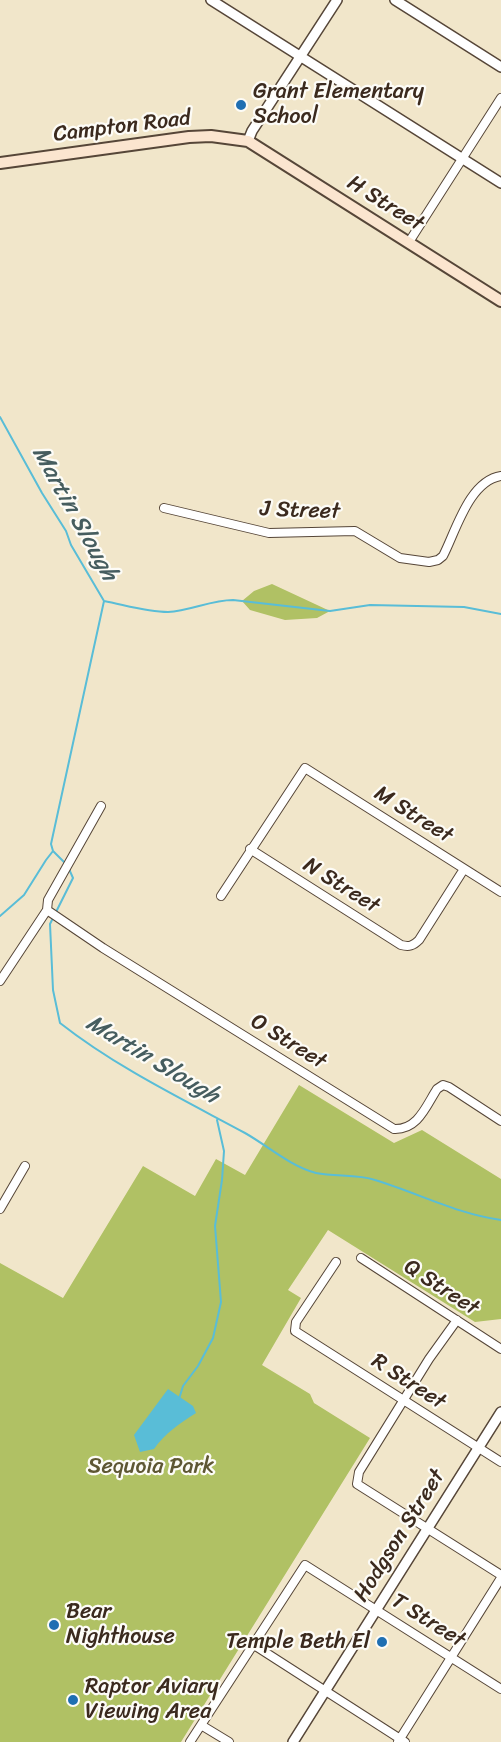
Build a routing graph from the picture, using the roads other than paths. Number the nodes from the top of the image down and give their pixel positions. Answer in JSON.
{"nodes":[{"id":1,"x":212,"y":0,"type":"edge"},
{"id":2,"x":337,"y":0,"type":"edge"},
{"id":3,"x":395,"y":0,"type":"edge"},
{"id":4,"x":300,"y":56,"type":"junction"},
{"id":5,"x":501,"y":67,"type":"edge"},
{"id":6,"x":501,"y":98,"type":"edge"},
{"id":7,"x":248,"y":141,"type":"junction"},
{"id":8,"x":463,"y":159,"type":"junction"},
{"id":9,"x":0,"y":163,"type":"edge"},
{"id":10,"x":501,"y":183,"type":"edge"},
{"id":11,"x":409,"y":242,"type":"junction"},
{"id":12,"x":501,"y":301,"type":"edge"},
{"id":13,"x":501,"y":476,"type":"edge"},
{"id":14,"x":164,"y":508,"type":"dead end"},
{"id":15,"x":101,"y":806,"type":"dead end"},
{"id":16,"x":250,"y":849,"type":"junction"},
{"id":17,"x":464,"y":869,"type":"junction"},
{"id":18,"x":501,"y":892,"type":"edge"},
{"id":19,"x":221,"y":896,"type":"dead end"},
{"id":20,"x":47,"y":910,"type":"junction"},
{"id":21,"x":0,"y":981,"type":"edge"},
{"id":22,"x":501,"y":1121,"type":"edge"},
{"id":23,"x":25,"y":1166,"type":"dead end"},
{"id":24,"x":0,"y":1209,"type":"edge"},
{"id":25,"x":361,"y":1258,"type":"dead end"},
{"id":26,"x":336,"y":1262,"type":"dead end"},
{"id":27,"x":457,"y":1320,"type":"junction"},
{"id":28,"x":501,"y":1349,"type":"edge"},
{"id":29,"x":403,"y":1400,"type":"junction"},
{"id":30,"x":501,"y":1412,"type":"edge"},
{"id":31,"x":479,"y":1448,"type":"junction"},
{"id":32,"x":501,"y":1462,"type":"edge"},
{"id":33,"x":427,"y":1528,"type":"junction"},
{"id":34,"x":501,"y":1577,"type":"edge"},
{"id":35,"x":376,"y":1609,"type":"junction"},
{"id":36,"x":254,"y":1646,"type":"junction"},
{"id":37,"x":452,"y":1657,"type":"junction"},
{"id":38,"x":501,"y":1689,"type":"edge"},
{"id":39,"x":325,"y":1691,"type":"junction"},
{"id":40,"x":201,"y":1725,"type":"junction"},
{"id":41,"x":401,"y":1741,"type":"edge"},
{"id":42,"x":190,"y":1742,"type":"edge"},
{"id":43,"x":229,"y":1742,"type":"edge"},
{"id":44,"x":293,"y":1742,"type":"edge"}],
"edges":[{"from":1,"to":4,"type":"street"},
{"from":2,"to":4,"type":"street"},
{"from":3,"to":5,"type":"street"},
{"from":4,"to":7,"type":"street"},
{"from":4,"to":8,"type":"street"},
{"from":6,"to":8,"type":"street"},
{"from":7,"to":9,"type":"main road","name":"Campton Road"},
{"from":7,"to":11,"type":"main road","name":"H Street"},
{"from":8,"to":10,"type":"street"},
{"from":8,"to":11,"type":"street"},
{"from":11,"to":12,"type":"main road","name":"H Street"},
{"from":13,"to":14,"type":"street","name":"J Street"},
{"from":15,"to":20,"type":"street"},
{"from":16,"to":17,"type":"street","name":"N Street"},
{"from":16,"to":17,"type":"street","name":"M Street"},
{"from":16,"to":19,"type":"street"},
{"from":17,"to":18,"type":"street","name":"M Street"},
{"from":20,"to":21,"type":"street"},
{"from":20,"to":22,"type":"street","name":"O Street"},
{"from":23,"to":24,"type":"street"},
{"from":25,"to":27,"type":"street","name":"Q Street"},
{"from":26,"to":29,"type":"street","name":"R Street"},
{"from":27,"to":28,"type":"street","name":"Q Street"},
{"from":27,"to":29,"type":"street"},
{"from":29,"to":31,"type":"street","name":"R Street"},
{"from":29,"to":33,"type":"street"},
{"from":30,"to":31,"type":"street","name":"Hodgson Street"},
{"from":31,"to":32,"type":"street","name":"R Street"},
{"from":31,"to":33,"type":"street","name":"Hodgson Street"},
{"from":33,"to":34,"type":"street"},
{"from":33,"to":35,"type":"street","name":"Hodgson Street"},
{"from":34,"to":37,"type":"street"},
{"from":35,"to":36,"type":"street","name":"T Street"},
{"from":35,"to":37,"type":"street","name":"T Street"},
{"from":35,"to":39,"type":"street","name":"Hodgson Street"},
{"from":36,"to":39,"type":"street"},
{"from":36,"to":40,"type":"street"},
{"from":37,"to":38,"type":"street","name":"T Street"},
{"from":37,"to":41,"type":"street"},
{"from":39,"to":41,"type":"street"},
{"from":39,"to":44,"type":"street","name":"Hodgson Street"},
{"from":40,"to":42,"type":"street"},
{"from":40,"to":43,"type":"street"}]}
